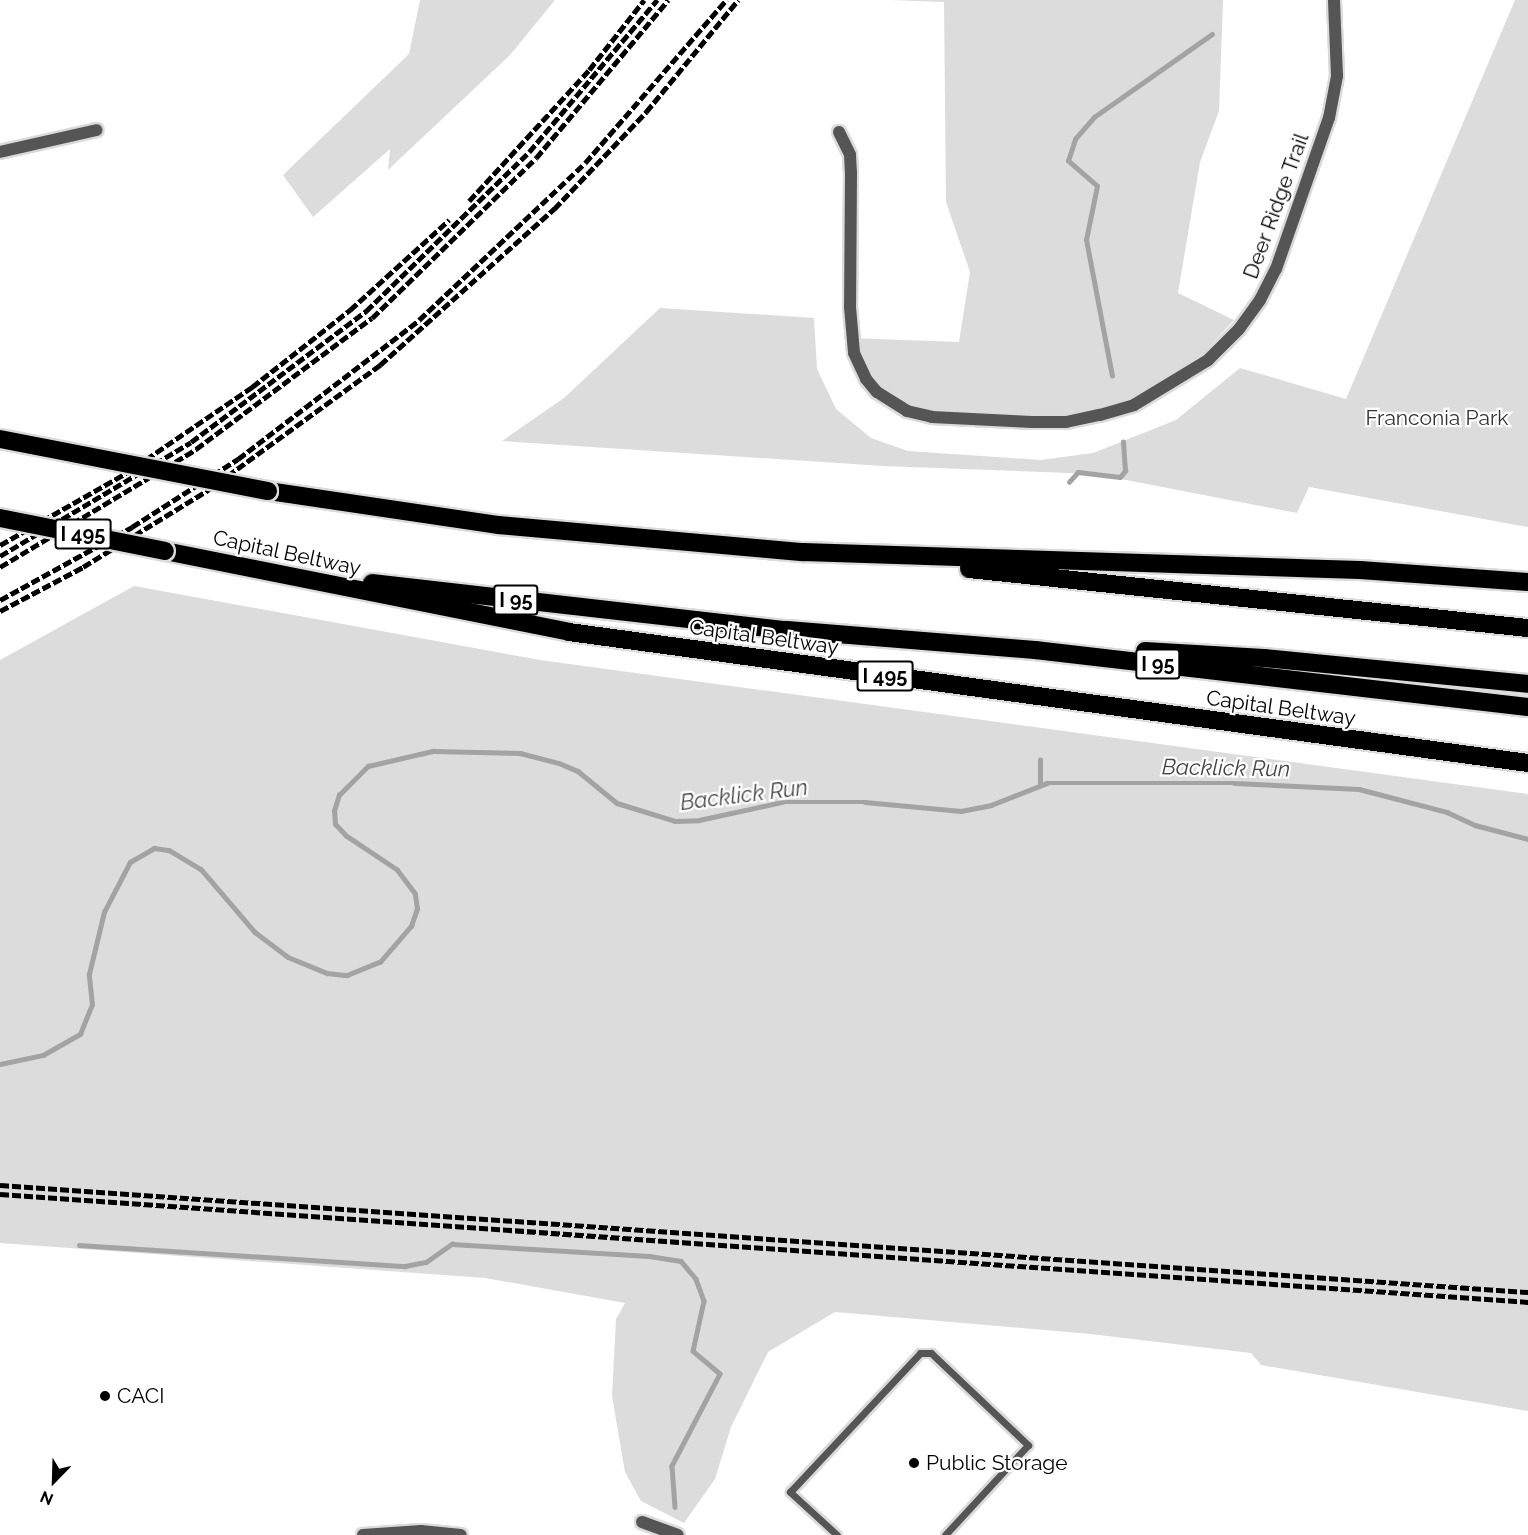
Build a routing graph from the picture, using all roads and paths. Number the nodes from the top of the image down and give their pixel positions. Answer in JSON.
{"nodes":[{"id":1,"x":1334,"y":0,"type":"edge"},
{"id":2,"x":97,"y":130,"type":"dead end"},
{"id":3,"x":839,"y":132,"type":"dead end"},
{"id":4,"x":0,"y":152,"type":"edge"},
{"id":5,"x":0,"y":439,"type":"edge"},
{"id":6,"x":0,"y":518,"type":"edge"},
{"id":7,"x":165,"y":551,"type":"joint"},
{"id":8,"x":803,"y":552,"type":"junction"},
{"id":9,"x":246,"y":568,"type":"junction"},
{"id":10,"x":1528,"y":582,"type":"edge"},
{"id":11,"x":1528,"y":629,"type":"edge"},
{"id":12,"x":787,"y":630,"type":"junction"},
{"id":13,"x":1528,"y":684,"type":"edge"},
{"id":14,"x":1528,"y":707,"type":"edge"},
{"id":15,"x":1528,"y":763,"type":"edge"},
{"id":16,"x":642,"y":1522,"type":"dead end"},
{"id":17,"x":363,"y":1535,"type":"edge"},
{"id":18,"x":461,"y":1535,"type":"edge"},
{"id":19,"x":678,"y":1535,"type":"edge"},
{"id":20,"x":837,"y":1535,"type":"edge"},
{"id":21,"x":945,"y":1535,"type":"edge"}],
"edges":[{"from":1,"to":3,"type":"street","name":"Deer Ridge Trail"},
{"from":2,"to":4,"type":"street"},
{"from":5,"to":8,"type":"highway","bridge":true},
{"from":6,"to":7,"type":"highway","name":"Capital Beltway","number":"I 495","bridge":true},
{"from":7,"to":9,"type":"highway","name":"Capital Beltway","number":"I 95"},
{"from":8,"to":10,"type":"highway"},
{"from":8,"to":11,"type":"highway"},
{"from":9,"to":12,"type":"highway","number":"I 95"},
{"from":9,"to":15,"type":"highway","name":"Capital Beltway","number":"I 495"},
{"from":12,"to":13,"type":"highway"},
{"from":12,"to":14,"type":"highway","number":"I 95"},
{"from":16,"to":19,"type":"street"},
{"from":17,"to":18,"type":"street"},
{"from":20,"to":21,"type":"lane"}]}
